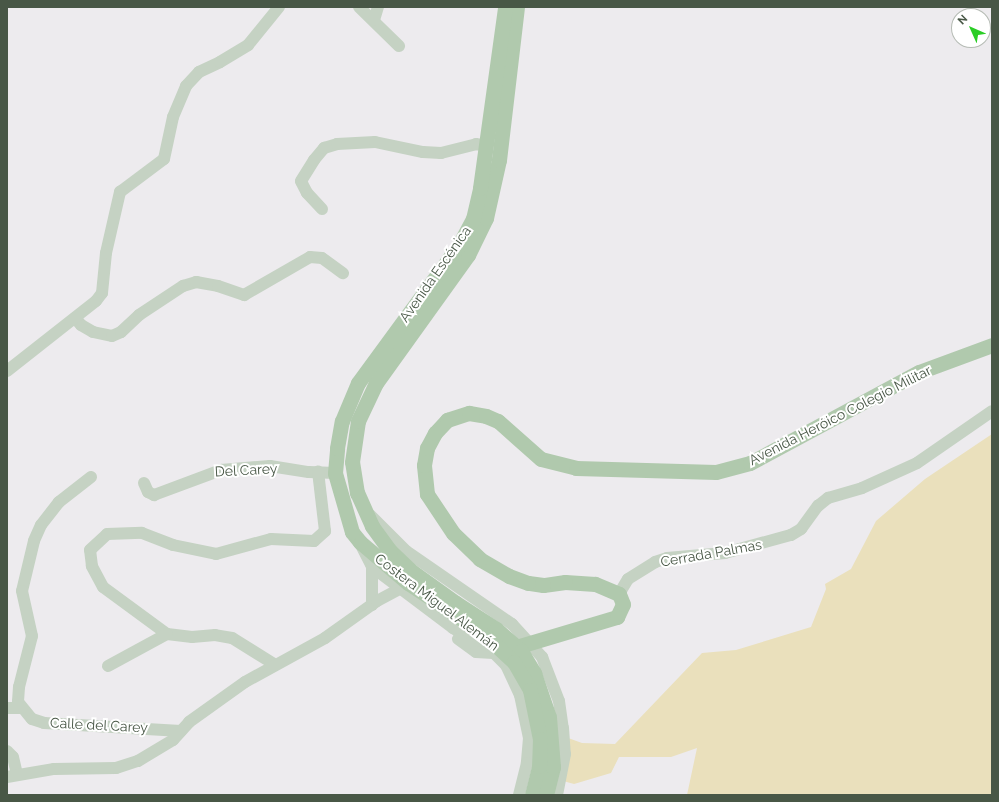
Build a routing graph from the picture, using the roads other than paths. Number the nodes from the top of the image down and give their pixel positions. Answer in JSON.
{"nodes":[{"id":1,"x":279,"y":7,"type":"edge"},
{"id":2,"x":359,"y":7,"type":"edge"},
{"id":3,"x":378,"y":7,"type":"edge"},
{"id":4,"x":505,"y":7,"type":"edge"},
{"id":5,"x":517,"y":7,"type":"edge"},
{"id":6,"x":374,"y":20,"type":"junction"},
{"id":7,"x":399,"y":46,"type":"dead end"},
{"id":8,"x":486,"y":146,"type":"junction"},
{"id":9,"x":322,"y":209,"type":"dead end"},
{"id":10,"x":343,"y":273,"type":"dead end"},
{"id":11,"x":75,"y":318,"type":"junction"},
{"id":12,"x":992,"y":345,"type":"edge"},
{"id":13,"x":7,"y":371,"type":"edge"},
{"id":14,"x":992,"y":411,"type":"edge"},
{"id":15,"x":318,"y":472,"type":"junction"},
{"id":16,"x":335,"y":473,"type":"junction"},
{"id":17,"x":91,"y":477,"type":"dead end"},
{"id":18,"x":144,"y":483,"type":"dead end"},
{"id":19,"x":343,"y":503,"type":"joint"},
{"id":20,"x":365,"y":510,"type":"junction"},
{"id":21,"x":360,"y":542,"type":"junction"},
{"id":22,"x":372,"y":567,"type":"junction"},
{"id":23,"x":400,"y":589,"type":"junction"},
{"id":24,"x":619,"y":594,"type":"junction"},
{"id":25,"x":372,"y":605,"type":"junction"},
{"id":26,"x":454,"y":607,"type":"junction"},
{"id":27,"x":167,"y":634,"type":"junction"},
{"id":28,"x":531,"y":642,"type":"junction"},
{"id":29,"x":495,"y":653,"type":"junction"},
{"id":30,"x":274,"y":664,"type":"junction"},
{"id":31,"x":108,"y":666,"type":"dead end"},
{"id":32,"x":7,"y":708,"type":"edge"},
{"id":33,"x":22,"y":708,"type":"junction"},
{"id":34,"x":182,"y":731,"type":"junction"},
{"id":35,"x":7,"y":751,"type":"edge"},
{"id":36,"x":546,"y":766,"type":"junction"},
{"id":37,"x":12,"y":776,"type":"edge"},
{"id":38,"x":519,"y":795,"type":"edge"},
{"id":39,"x":532,"y":795,"type":"edge"},
{"id":40,"x":546,"y":795,"type":"edge"},
{"id":41,"x":557,"y":795,"type":"edge"}],
"edges":[{"from":1,"to":11,"type":"street"},
{"from":2,"to":6,"type":"street"},
{"from":3,"to":6,"type":"street"},
{"from":4,"to":8,"type":"main road","name":"Avenida Escénica"},
{"from":5,"to":20,"type":"main road","name":"Costera Miguel Alemán"},
{"from":6,"to":7,"type":"street"},
{"from":8,"to":9,"type":"street"},
{"from":8,"to":16,"type":"main road","name":"Avenida Escénica"},
{"from":10,"to":11,"type":"street"},
{"from":11,"to":13,"type":"street"},
{"from":12,"to":24,"type":"main road","name":"Avenida Heróico Colegio Militar"},
{"from":14,"to":24,"type":"street","name":"Cerrada Palmas"},
{"from":15,"to":16,"type":"street","name":"Del Carey"},
{"from":15,"to":18,"type":"street","name":"Del Carey"},
{"from":15,"to":27,"type":"street"},
{"from":16,"to":19,"type":"main road","name":"Avenida Escénica"},
{"from":17,"to":33,"type":"street"},
{"from":19,"to":21,"type":"main road","name":"Costera Miguel Alemán"},
{"from":20,"to":26,"type":"main road","name":"Costera Miguel Alemán"},
{"from":20,"to":28,"type":"street"},
{"from":21,"to":22,"type":"street"},
{"from":21,"to":26,"type":"main road","name":"Costera Miguel Alemán"},
{"from":22,"to":23,"type":"street"},
{"from":22,"to":25,"type":"street"},
{"from":23,"to":25,"type":"street"},
{"from":23,"to":29,"type":"street"},
{"from":24,"to":28,"type":"main road"},
{"from":25,"to":29,"type":"street"},
{"from":25,"to":30,"type":"street"},
{"from":26,"to":36,"type":"main road","name":"Costera Miguel Alemán","bridge":true},
{"from":27,"to":30,"type":"street"},
{"from":27,"to":31,"type":"street"},
{"from":28,"to":29,"type":"main road"},
{"from":28,"to":41,"type":"street"},
{"from":29,"to":38,"type":"street"},
{"from":30,"to":34,"type":"street"},
{"from":32,"to":33,"type":"street"},
{"from":33,"to":34,"type":"street","name":"Calle del Carey"},
{"from":34,"to":37,"type":"street"},
{"from":35,"to":37,"type":"street"},
{"from":36,"to":39,"type":"main road","name":"Costera Miguel Alemán"},
{"from":36,"to":40,"type":"main road","name":"Costera Miguel Alemán"}]}
